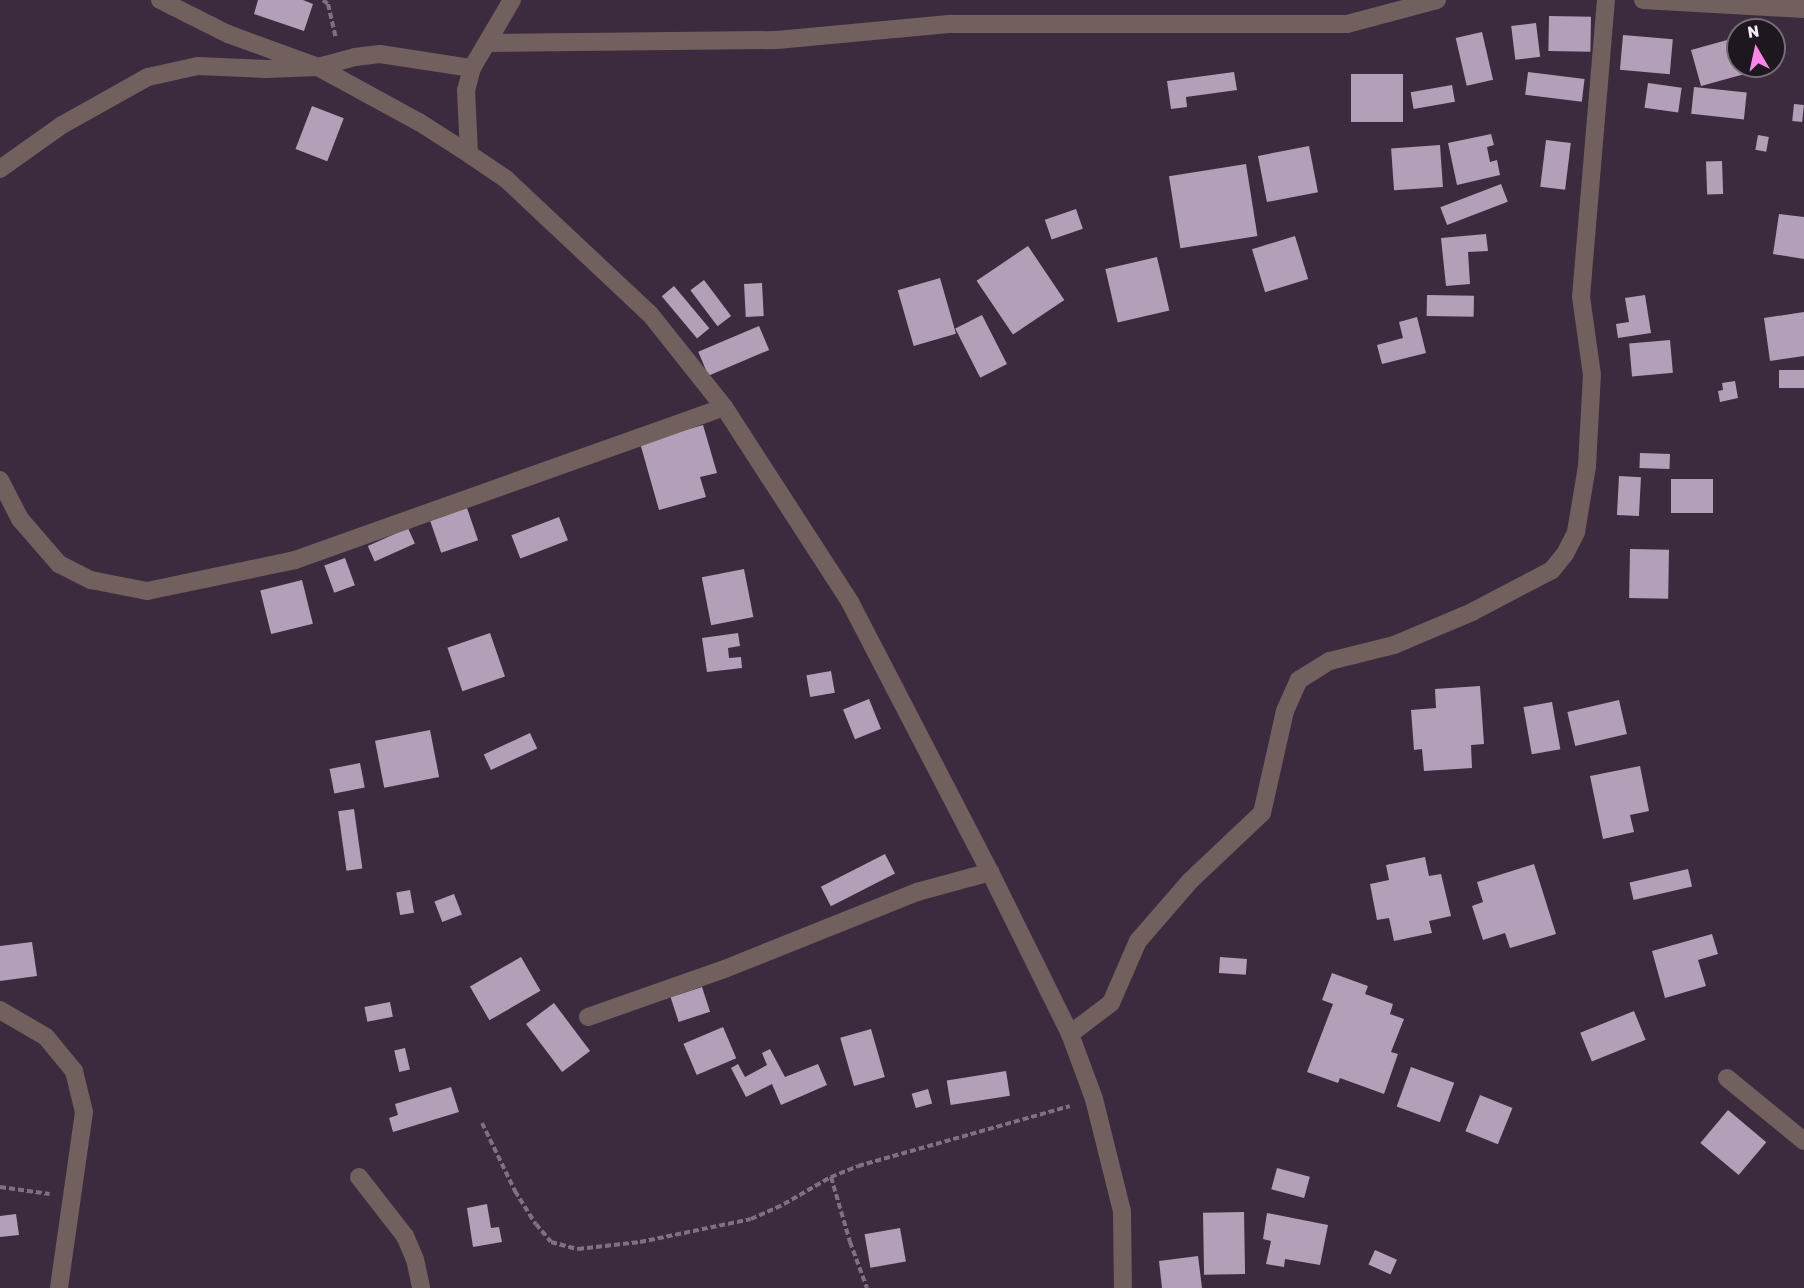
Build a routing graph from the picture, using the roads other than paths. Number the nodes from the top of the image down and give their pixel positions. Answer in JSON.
{"nodes":[{"id":1,"x":160,"y":0,"type":"edge"},
{"id":2,"x":512,"y":0,"type":"edge"},
{"id":3,"x":1437,"y":0,"type":"edge"},
{"id":4,"x":1606,"y":0,"type":"edge"},
{"id":5,"x":1643,"y":0,"type":"edge"},
{"id":6,"x":1717,"y":2,"type":"edge"},
{"id":7,"x":1804,"y":9,"type":"edge"},
{"id":8,"x":488,"y":43,"type":"junction"},
{"id":9,"x":318,"y":67,"type":"junction"},
{"id":10,"x":472,"y":68,"type":"junction"},
{"id":11,"x":469,"y":154,"type":"junction"},
{"id":12,"x":0,"y":169,"type":"edge"},
{"id":13,"x":724,"y":406,"type":"junction"},
{"id":14,"x":0,"y":480,"type":"edge"},
{"id":15,"x":990,"y":872,"type":"junction"},
{"id":16,"x":0,"y":1010,"type":"edge"},
{"id":17,"x":588,"y":1017,"type":"dead end"},
{"id":18,"x":1070,"y":1034,"type":"junction"},
{"id":19,"x":1727,"y":1078,"type":"dead end"},
{"id":20,"x":1804,"y":1141,"type":"edge"},
{"id":21,"x":359,"y":1177,"type":"dead end"},
{"id":22,"x":59,"y":1288,"type":"edge"},
{"id":23,"x":421,"y":1288,"type":"edge"},
{"id":24,"x":1124,"y":1288,"type":"edge"}],
"edges":[{"from":1,"to":9,"type":"street"},
{"from":2,"to":8,"type":"street"},
{"from":3,"to":8,"type":"street"},
{"from":4,"to":18,"type":"street"},
{"from":5,"to":6,"type":"street"},
{"from":6,"to":7,"type":"street"},
{"from":8,"to":10,"type":"street"},
{"from":9,"to":10,"type":"street"},
{"from":9,"to":11,"type":"street"},
{"from":9,"to":12,"type":"street"},
{"from":10,"to":11,"type":"street"},
{"from":11,"to":13,"type":"street"},
{"from":13,"to":14,"type":"street"},
{"from":13,"to":15,"type":"street"},
{"from":15,"to":17,"type":"street"},
{"from":15,"to":18,"type":"street"},
{"from":16,"to":22,"type":"street"},
{"from":18,"to":24,"type":"street"},
{"from":19,"to":20,"type":"street"},
{"from":21,"to":23,"type":"street"}]}
